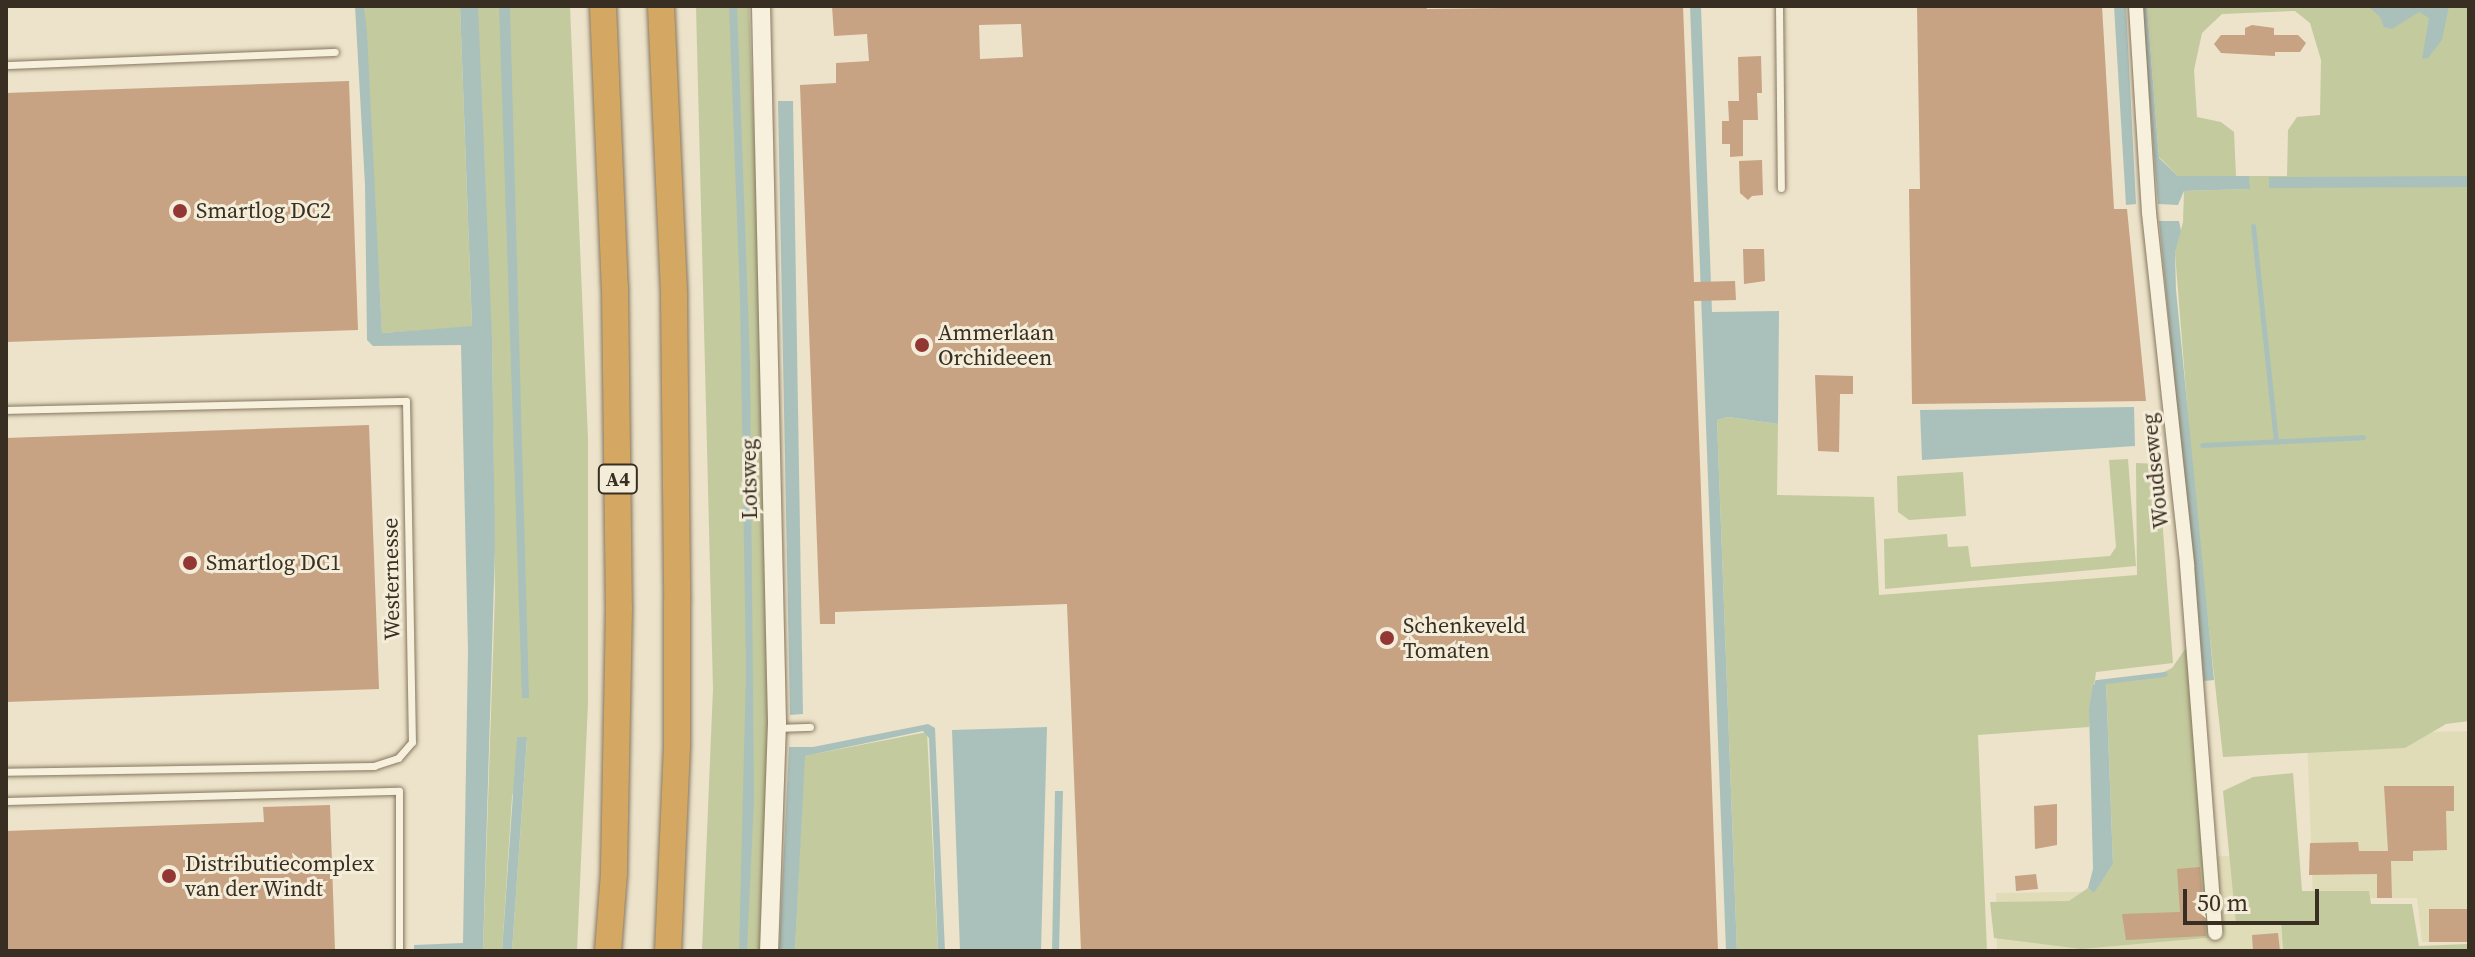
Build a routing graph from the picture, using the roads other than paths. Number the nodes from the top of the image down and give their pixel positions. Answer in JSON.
{"nodes":[{"id":1,"x":603,"y":6,"type":"edge"},
{"id":2,"x":661,"y":6,"type":"edge"},
{"id":3,"x":761,"y":6,"type":"edge"},
{"id":4,"x":1779,"y":6,"type":"edge"},
{"id":5,"x":2136,"y":6,"type":"edge"},
{"id":6,"x":335,"y":52,"type":"dead end"},
{"id":7,"x":6,"y":65,"type":"edge"},
{"id":8,"x":1781,"y":188,"type":"dead end"},
{"id":9,"x":6,"y":410,"type":"edge"},
{"id":10,"x":810,"y":727,"type":"dead end"},
{"id":11,"x":777,"y":728,"type":"junction"},
{"id":12,"x":6,"y":772,"type":"edge"},
{"id":13,"x":6,"y":801,"type":"edge"},
{"id":14,"x":2215,"y":933,"type":"dead end"},
{"id":15,"x":399,"y":951,"type":"edge"},
{"id":16,"x":608,"y":951,"type":"edge"},
{"id":17,"x":668,"y":951,"type":"edge"},
{"id":18,"x":769,"y":951,"type":"edge"}],
"edges":[{"from":1,"to":16,"type":"highway","number":"A4"},
{"from":2,"to":17,"type":"highway"},
{"from":3,"to":11,"type":"street","name":"Lotsweg"},
{"from":4,"to":8,"type":"lane"},
{"from":5,"to":14,"type":"street","name":"Woudseweg"},
{"from":6,"to":7,"type":"lane"},
{"from":9,"to":12,"type":"lane","name":"Westernesse"},
{"from":10,"to":11,"type":"lane"},
{"from":11,"to":18,"type":"street","name":"Lotsweg"},
{"from":13,"to":15,"type":"lane"}]}
